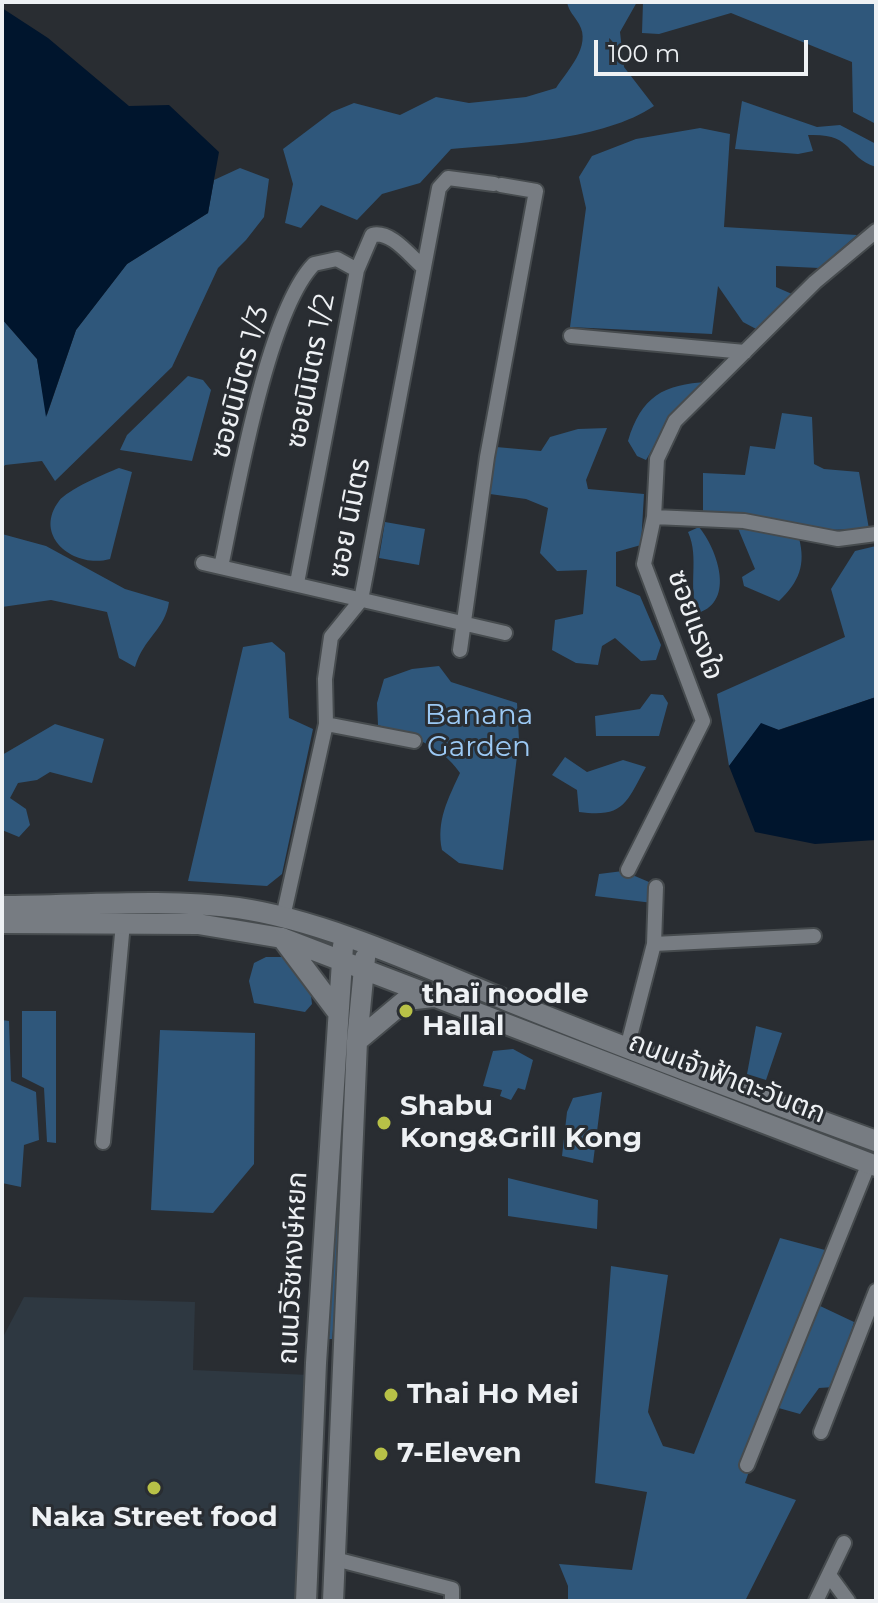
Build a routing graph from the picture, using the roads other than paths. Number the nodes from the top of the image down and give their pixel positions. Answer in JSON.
{"nodes":[{"id":1,"x":876,"y":231,"type":"edge"},
{"id":2,"x":424,"y":268,"type":"junction"},
{"id":3,"x":357,"y":270,"type":"junction"},
{"id":4,"x":571,"y":336,"type":"dead end"},
{"id":5,"x":745,"y":352,"type":"junction"},
{"id":6,"x":654,"y":517,"type":"junction"},
{"id":7,"x":876,"y":534,"type":"edge"},
{"id":8,"x":203,"y":563,"type":"dead end"},
{"id":9,"x":221,"y":567,"type":"junction"},
{"id":10,"x":297,"y":583,"type":"junction"},
{"id":11,"x":361,"y":600,"type":"junction"},
{"id":12,"x":464,"y":625,"type":"junction"},
{"id":13,"x":505,"y":633,"type":"dead end"},
{"id":14,"x":460,"y":650,"type":"dead end"},
{"id":15,"x":326,"y":724,"type":"junction"},
{"id":16,"x":414,"y":741,"type":"dead end"},
{"id":17,"x":628,"y":870,"type":"dead end"},
{"id":18,"x":656,"y":887,"type":"dead end"},
{"id":19,"x":2,"y":906,"type":"edge"},
{"id":20,"x":283,"y":917,"type":"junction"},
{"id":21,"x":2,"y":923,"type":"edge"},
{"id":22,"x":123,"y":923,"type":"junction"},
{"id":23,"x":814,"y":936,"type":"dead end"},
{"id":24,"x":282,"y":938,"type":"junction"},
{"id":25,"x":343,"y":938,"type":"junction"},
{"id":26,"x":654,"y":944,"type":"junction"},
{"id":27,"x":366,"y":946,"type":"junction"},
{"id":28,"x":341,"y":959,"type":"junction"},
{"id":29,"x":364,"y":968,"type":"junction"},
{"id":30,"x":445,"y":999,"type":"junction"},
{"id":31,"x":336,"y":1010,"type":"junction"},
{"id":32,"x":357,"y":1041,"type":"junction"},
{"id":33,"x":627,"y":1048,"type":"junction"},
{"id":34,"x":876,"y":1141,"type":"edge"},
{"id":35,"x":103,"y":1142,"type":"dead end"},
{"id":36,"x":873,"y":1164,"type":"edge"},
{"id":37,"x":876,"y":1291,"type":"edge"},
{"id":38,"x":316,"y":1363,"type":"junction"},
{"id":39,"x":344,"y":1363,"type":"junction"},
{"id":40,"x":821,"y":1432,"type":"dead end"},
{"id":41,"x":747,"y":1465,"type":"dead end"},
{"id":42,"x":844,"y":1543,"type":"dead end"},
{"id":43,"x":335,"y":1559,"type":"junction"},
{"id":44,"x":829,"y":1575,"type":"junction"},
{"id":45,"x":306,"y":1601,"type":"edge"},
{"id":46,"x":333,"y":1601,"type":"edge"},
{"id":47,"x":452,"y":1601,"type":"edge"},
{"id":48,"x":816,"y":1601,"type":"edge"},
{"id":49,"x":848,"y":1601,"type":"edge"}],
"edges":[{"from":1,"to":5,"type":"street","name":"ซอยแรงใจ"},
{"from":2,"to":3,"type":"street","name":"ซอยนิมิตร 1/2"},
{"from":2,"to":11,"type":"street","name":"ซอย นิมิตร"},
{"from":2,"to":12,"type":"street","name":"ซอย นิมิตร"},
{"from":3,"to":9,"type":"street","name":"ซอยนิมิตร 1/3"},
{"from":3,"to":10,"type":"street","name":"ซอยนิมิตร 1/2"},
{"from":4,"to":5,"type":"street"},
{"from":5,"to":6,"type":"street","name":"ซอยแรงใจ"},
{"from":6,"to":7,"type":"street"},
{"from":6,"to":17,"type":"street","name":"ซอยแรงใจ"},
{"from":8,"to":9,"type":"street"},
{"from":9,"to":10,"type":"street"},
{"from":10,"to":11,"type":"street"},
{"from":11,"to":12,"type":"street"},
{"from":11,"to":15,"type":"street","name":"ซอย นิมิตร"},
{"from":12,"to":13,"type":"street"},
{"from":12,"to":14,"type":"street"},
{"from":15,"to":16,"type":"street"},
{"from":15,"to":20,"type":"street","name":"ซอย นิมิตร"},
{"from":18,"to":26,"type":"street"},
{"from":19,"to":20,"type":"main road","name":"ถนนเจ้าฟ้าตะวันตก"},
{"from":20,"to":25,"type":"main road","name":"ถนนเจ้าฟ้าตะวันตก"},
{"from":21,"to":22,"type":"main road","name":"ถนนเจ้าฟ้าตะวันตก"},
{"from":22,"to":24,"type":"main road","name":"ถนนเจ้าฟ้าตะวันตก"},
{"from":22,"to":35,"type":"street"},
{"from":23,"to":26,"type":"street"},
{"from":24,"to":28,"type":"main road","name":"ถนนเจ้าฟ้าตะวันตก"},
{"from":24,"to":31,"type":"main road"},
{"from":25,"to":27,"type":"main road","name":"ถนนเจ้าฟ้าตะวันตก"},
{"from":25,"to":28,"type":"main road","name":"ถนนวิรัชหงษ์หยก"},
{"from":26,"to":33,"type":"street"},
{"from":27,"to":29,"type":"main road","name":"ถนนวิรัชหงษ์หยก"},
{"from":27,"to":33,"type":"main road","name":"ถนนเจ้าฟ้าตะวันตก"},
{"from":28,"to":29,"type":"main road","name":"ถนนเจ้าฟ้าตะวันตก"},
{"from":28,"to":31,"type":"main road","name":"ถนนวิรัชหงษ์หยก"},
{"from":29,"to":30,"type":"main road","name":"ถนนเจ้าฟ้าตะวันตก"},
{"from":29,"to":32,"type":"main road","name":"ถนนวิรัชหงษ์หยก"},
{"from":30,"to":32,"type":"main road"},
{"from":30,"to":36,"type":"main road","name":"ถนนเจ้าฟ้าตะวันตก"},
{"from":31,"to":38,"type":"main road","name":"ถนนวิรัชหงษ์หยก"},
{"from":32,"to":39,"type":"main road","name":"ถนนวิรัชหงษ์หยก"},
{"from":33,"to":34,"type":"main road","name":"ถนนเจ้าฟ้าตะวันตก"},
{"from":36,"to":41,"type":"street"},
{"from":37,"to":40,"type":"street"},
{"from":38,"to":39,"type":"main road"},
{"from":38,"to":45,"type":"main road","name":"ถนนวิรัชหงษ์หยก"},
{"from":39,"to":43,"type":"main road","name":"ถนนวิรัชหงษ์หยก"},
{"from":42,"to":44,"type":"street"},
{"from":43,"to":46,"type":"main road","name":"ถนนวิรัชหงษ์หยก"},
{"from":43,"to":47,"type":"street"},
{"from":44,"to":48,"type":"street"},
{"from":44,"to":49,"type":"street"}]}
